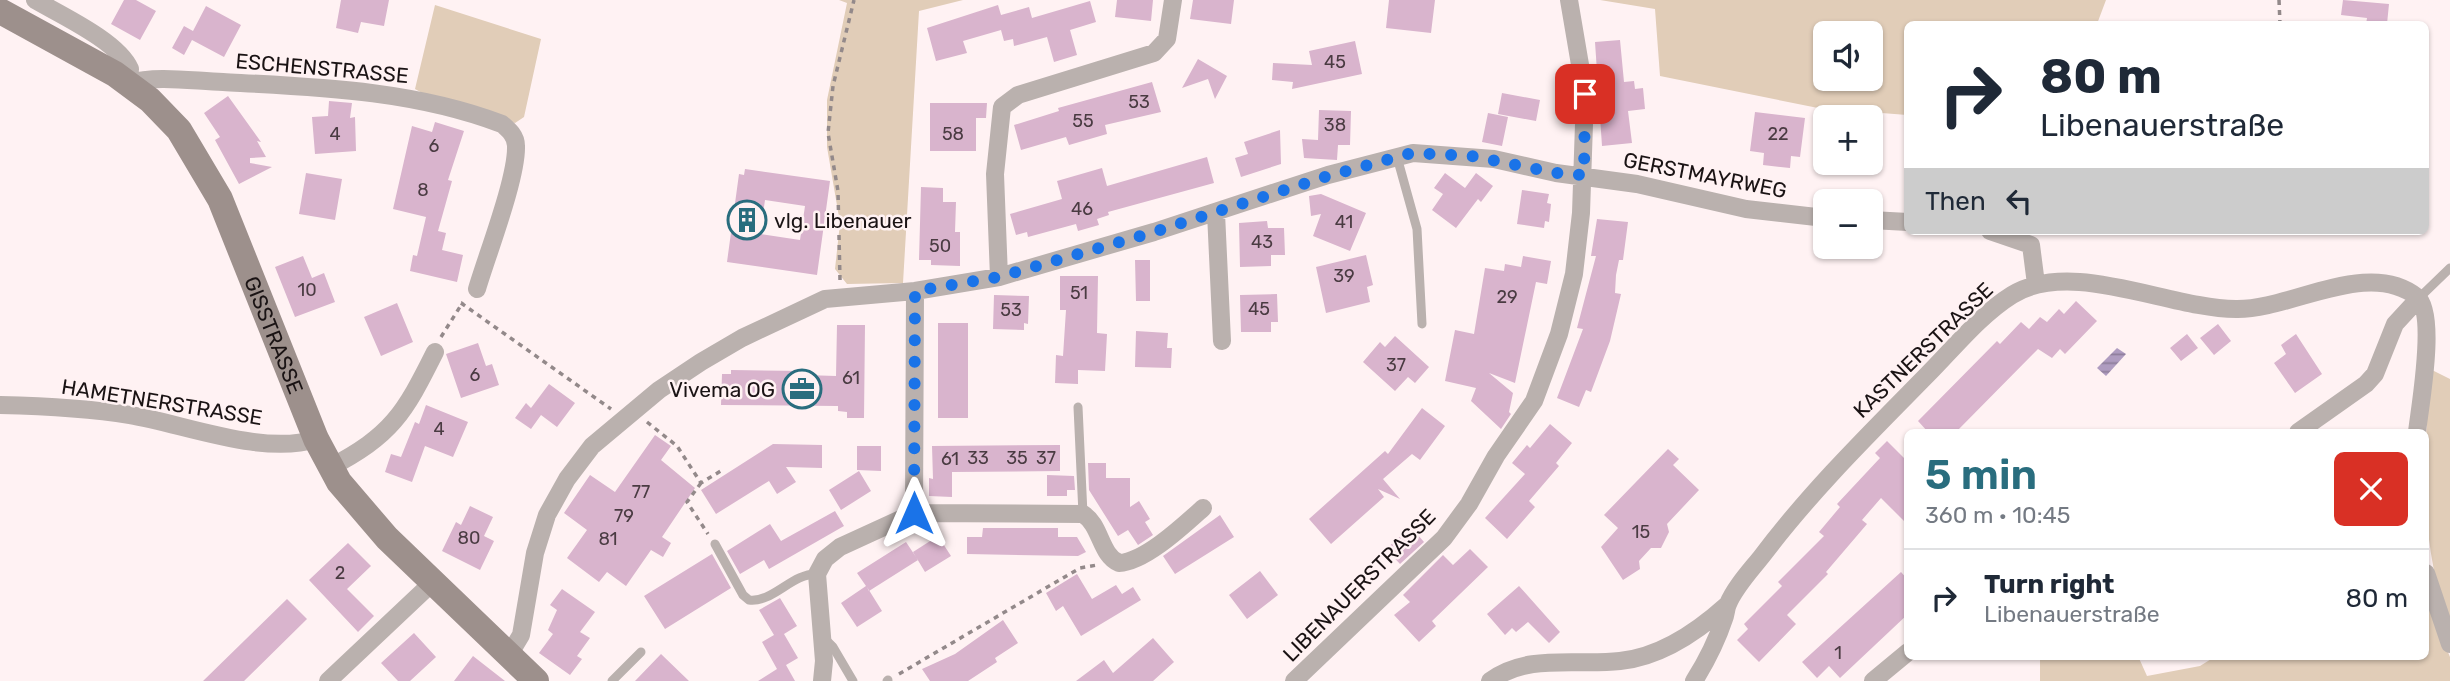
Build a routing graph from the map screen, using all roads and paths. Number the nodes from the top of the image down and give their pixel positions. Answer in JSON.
{"nodes":[{"id":1,"x":35,"y":0,"type":"edge"},
{"id":2,"x":854,"y":0,"type":"edge"},
{"id":3,"x":1173,"y":0,"type":"edge"},
{"id":4,"x":1569,"y":0,"type":"edge"},
{"id":5,"x":2279,"y":0,"type":"edge"},
{"id":6,"x":0,"y":11,"type":"edge"},
{"id":7,"x":2280,"y":21,"type":"edge"},
{"id":8,"x":128,"y":83,"type":"junction"},
{"id":9,"x":1398,"y":157,"type":"junction"},
{"id":10,"x":1584,"y":175,"type":"junction"},
{"id":11,"x":1216,"y":213,"type":"junction"},
{"id":12,"x":1813,"y":217,"type":"edge"},
{"id":13,"x":1883,"y":221,"type":"edge"},
{"id":14,"x":1904,"y":222,"type":"edge"},
{"id":15,"x":2002,"y":235,"type":"edge"},
{"id":16,"x":2450,"y":268,"type":"edge"},
{"id":17,"x":999,"y":277,"type":"junction"},
{"id":18,"x":2036,"y":284,"type":"junction"},
{"id":19,"x":477,"y":289,"type":"joint"},
{"id":20,"x":915,"y":291,"type":"junction"},
{"id":21,"x":839,"y":296,"type":"junction"},
{"id":22,"x":2419,"y":298,"type":"junction"},
{"id":23,"x":461,"y":303,"type":"junction"},
{"id":24,"x":1422,"y":324,"type":"dead end"},
{"id":25,"x":1222,"y":341,"type":"dead end"},
{"id":26,"x":435,"y":352,"type":"joint"},
{"id":27,"x":0,"y":405,"type":"edge"},
{"id":28,"x":1078,"y":407,"type":"dead end"},
{"id":29,"x":629,"y":414,"type":"junction"},
{"id":30,"x":2302,"y":429,"type":"edge"},
{"id":31,"x":2417,"y":429,"type":"edge"},
{"id":32,"x":316,"y":439,"type":"junction"},
{"id":33,"x":330,"y":468,"type":"junction"},
{"id":34,"x":724,"y":469,"type":"dead end"},
{"id":35,"x":701,"y":483,"type":"junction"},
{"id":36,"x":1203,"y":508,"type":"dead end"},
{"id":37,"x":914,"y":513,"type":"junction"},
{"id":38,"x":1083,"y":514,"type":"junction"},
{"id":39,"x":715,"y":544,"type":"joint"},
{"id":40,"x":1112,"y":559,"type":"junction"},
{"id":41,"x":817,"y":574,"type":"junction"},
{"id":42,"x":433,"y":582,"type":"junction"},
{"id":43,"x":2429,"y":582,"type":"edge"},
{"id":44,"x":1727,"y":605,"type":"junction"},
{"id":45,"x":822,"y":636,"type":"junction"},
{"id":46,"x":2450,"y":644,"type":"edge"},
{"id":47,"x":641,"y":652,"type":"dead end"},
{"id":48,"x":1904,"y":655,"type":"edge"},
{"id":49,"x":521,"y":672,"type":"edge"},
{"id":50,"x":1701,"y":679,"type":"edge"},
{"id":51,"x":328,"y":681,"type":"edge"},
{"id":52,"x":612,"y":681,"type":"edge"},
{"id":53,"x":822,"y":681,"type":"edge"},
{"id":54,"x":853,"y":681,"type":"edge"},
{"id":55,"x":888,"y":681,"type":"edge"},
{"id":56,"x":1294,"y":681,"type":"edge"},
{"id":57,"x":1490,"y":681,"type":"edge"},
{"id":58,"x":1873,"y":681,"type":"edge"}],
"edges":[{"from":1,"to":8,"type":"street"},
{"from":2,"to":21,"type":"path"},
{"from":3,"to":17,"type":"street"},
{"from":4,"to":10,"type":"street"},
{"from":5,"to":7,"type":"path"},
{"from":6,"to":8,"type":"street","name":"GISSTRASSE"},
{"from":8,"to":19,"type":"street","name":"ESCHENSTRASSE"},
{"from":8,"to":32,"type":"street","name":"GISSTRASSE"},
{"from":9,"to":10,"type":"street"},
{"from":9,"to":11,"type":"street"},
{"from":9,"to":24,"type":"lane"},
{"from":10,"to":12,"type":"street","name":"GERSTMAYRWEG"},
{"from":10,"to":56,"type":"street","name":"LIBENAUERSTRASSE"},
{"from":11,"to":17,"type":"street"},
{"from":11,"to":25,"type":"street"},
{"from":13,"to":14,"type":"street"},
{"from":15,"to":18,"type":"street"},
{"from":16,"to":22,"type":"lane"},
{"from":17,"to":20,"type":"street"},
{"from":18,"to":22,"type":"street"},
{"from":18,"to":44,"type":"street","name":"KASTNERSTRASSE"},
{"from":19,"to":23,"type":"path"},
{"from":20,"to":21,"type":"street"},
{"from":20,"to":37,"type":"street"},
{"from":21,"to":29,"type":"street"},
{"from":22,"to":30,"type":"street"},
{"from":22,"to":31,"type":"street"},
{"from":23,"to":26,"type":"path"},
{"from":23,"to":29,"type":"path"},
{"from":26,"to":33,"type":"street"},
{"from":27,"to":32,"type":"street","name":"HAMETNERSTRASSE"},
{"from":28,"to":38,"type":"lane"},
{"from":29,"to":35,"type":"path"},
{"from":29,"to":49,"type":"street"},
{"from":32,"to":33,"type":"street","name":"GISSTRASSE"},
{"from":33,"to":42,"type":"street","name":"GISSTRASSE"},
{"from":34,"to":35,"type":"path"},
{"from":35,"to":39,"type":"path"},
{"from":36,"to":40,"type":"street"},
{"from":37,"to":38,"type":"street"},
{"from":37,"to":41,"type":"street"},
{"from":38,"to":40,"type":"street"},
{"from":39,"to":41,"type":"lane"},
{"from":40,"to":55,"type":"path"},
{"from":41,"to":45,"type":"street"},
{"from":42,"to":49,"type":"street","name":"GISSTRASSE"},
{"from":42,"to":51,"type":"street"},
{"from":43,"to":46,"type":"street"},
{"from":44,"to":50,"type":"street","name":"KASTNERSTRASSE"},
{"from":44,"to":57,"type":"street"},
{"from":45,"to":53,"type":"street"},
{"from":45,"to":54,"type":"lane"},
{"from":47,"to":52,"type":"lane"},
{"from":48,"to":58,"type":"street"}]}
